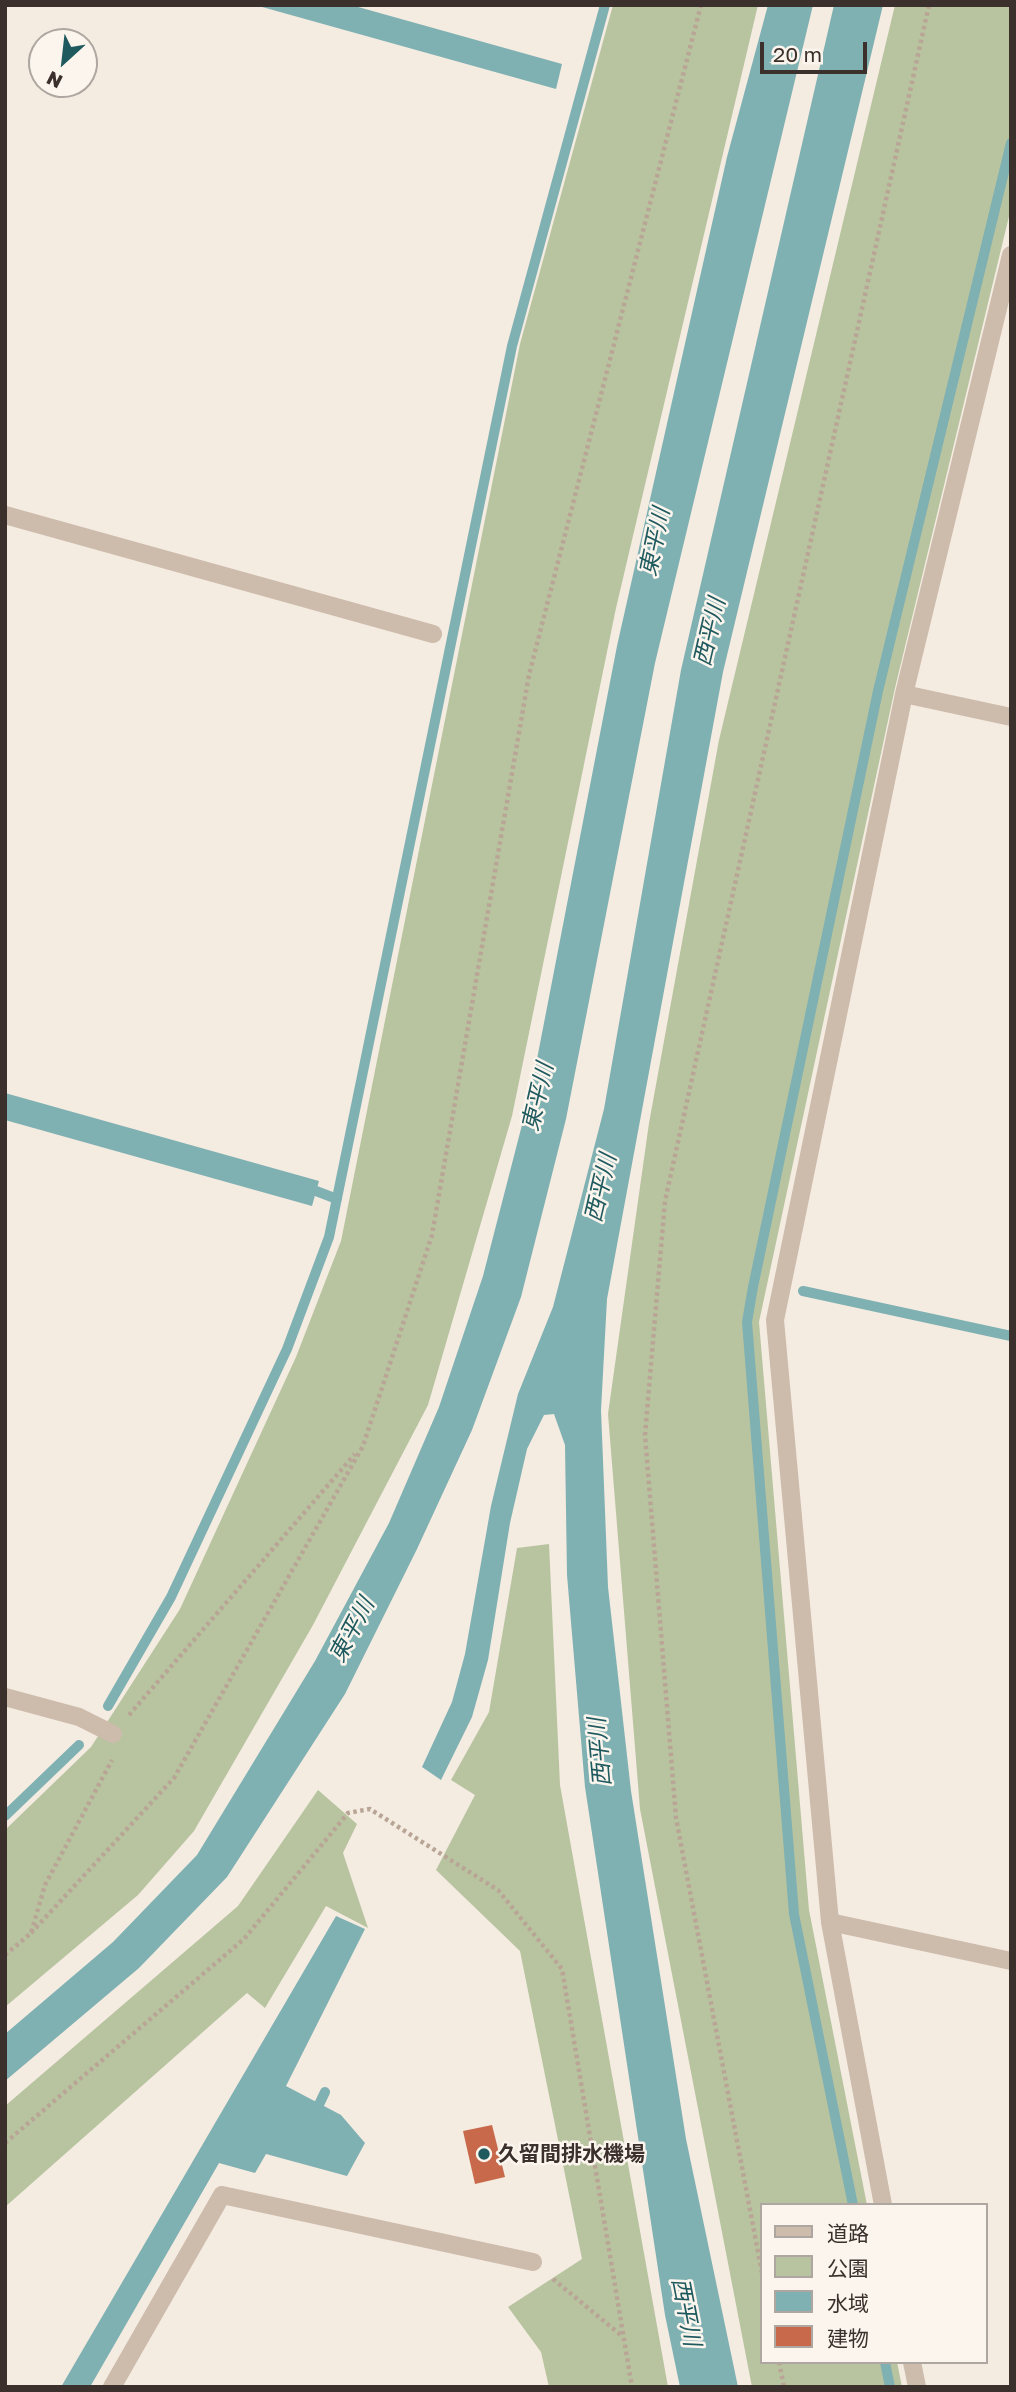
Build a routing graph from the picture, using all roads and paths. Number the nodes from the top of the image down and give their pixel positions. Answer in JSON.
{"nodes":[{"id":1,"x":701,"y":5,"type":"edge"},
{"id":2,"x":929,"y":5,"type":"edge"},
{"id":3,"x":1011,"y":255,"type":"edge"},
{"id":4,"x":5,"y":515,"type":"edge"},
{"id":5,"x":433,"y":634,"type":"dead end"},
{"id":6,"x":904,"y":694,"type":"junction"},
{"id":7,"x":1011,"y":718,"type":"edge"},
{"id":8,"x":362,"y":1446,"type":"junction"},
{"id":9,"x":5,"y":1697,"type":"edge"},
{"id":10,"x":113,"y":1734,"type":"junction"},
{"id":11,"x":830,"y":1922,"type":"junction"},
{"id":12,"x":31,"y":1933,"type":"junction"},
{"id":13,"x":5,"y":1955,"type":"edge"},
{"id":14,"x":1011,"y":1961,"type":"edge"},
{"id":15,"x":5,"y":2143,"type":"edge"},
{"id":16,"x":883,"y":2203,"type":"edge"},
{"id":17,"x":533,"y":2262,"type":"joint"},
{"id":18,"x":760,"y":2262,"type":"edge"},
{"id":19,"x":623,"y":2336,"type":"junction"},
{"id":20,"x":779,"y":2364,"type":"edge"},
{"id":21,"x":912,"y":2364,"type":"edge"},
{"id":22,"x":112,"y":2387,"type":"edge"},
{"id":23,"x":632,"y":2387,"type":"edge"},
{"id":24,"x":784,"y":2387,"type":"edge"},
{"id":25,"x":917,"y":2387,"type":"edge"}],
"edges":[{"from":1,"to":8,"type":"path"},
{"from":2,"to":18,"type":"path"},
{"from":3,"to":6,"type":"street"},
{"from":4,"to":5,"type":"street"},
{"from":6,"to":7,"type":"street"},
{"from":6,"to":11,"type":"street"},
{"from":8,"to":10,"type":"path"},
{"from":8,"to":12,"type":"path"},
{"from":9,"to":10,"type":"street"},
{"from":10,"to":12,"type":"path"},
{"from":11,"to":14,"type":"street"},
{"from":11,"to":16,"type":"street"},
{"from":12,"to":13,"type":"path"},
{"from":15,"to":19,"type":"path"},
{"from":17,"to":19,"type":"path"},
{"from":17,"to":22,"type":"street"},
{"from":19,"to":23,"type":"path"},
{"from":20,"to":24,"type":"path"},
{"from":21,"to":25,"type":"street"}]}
